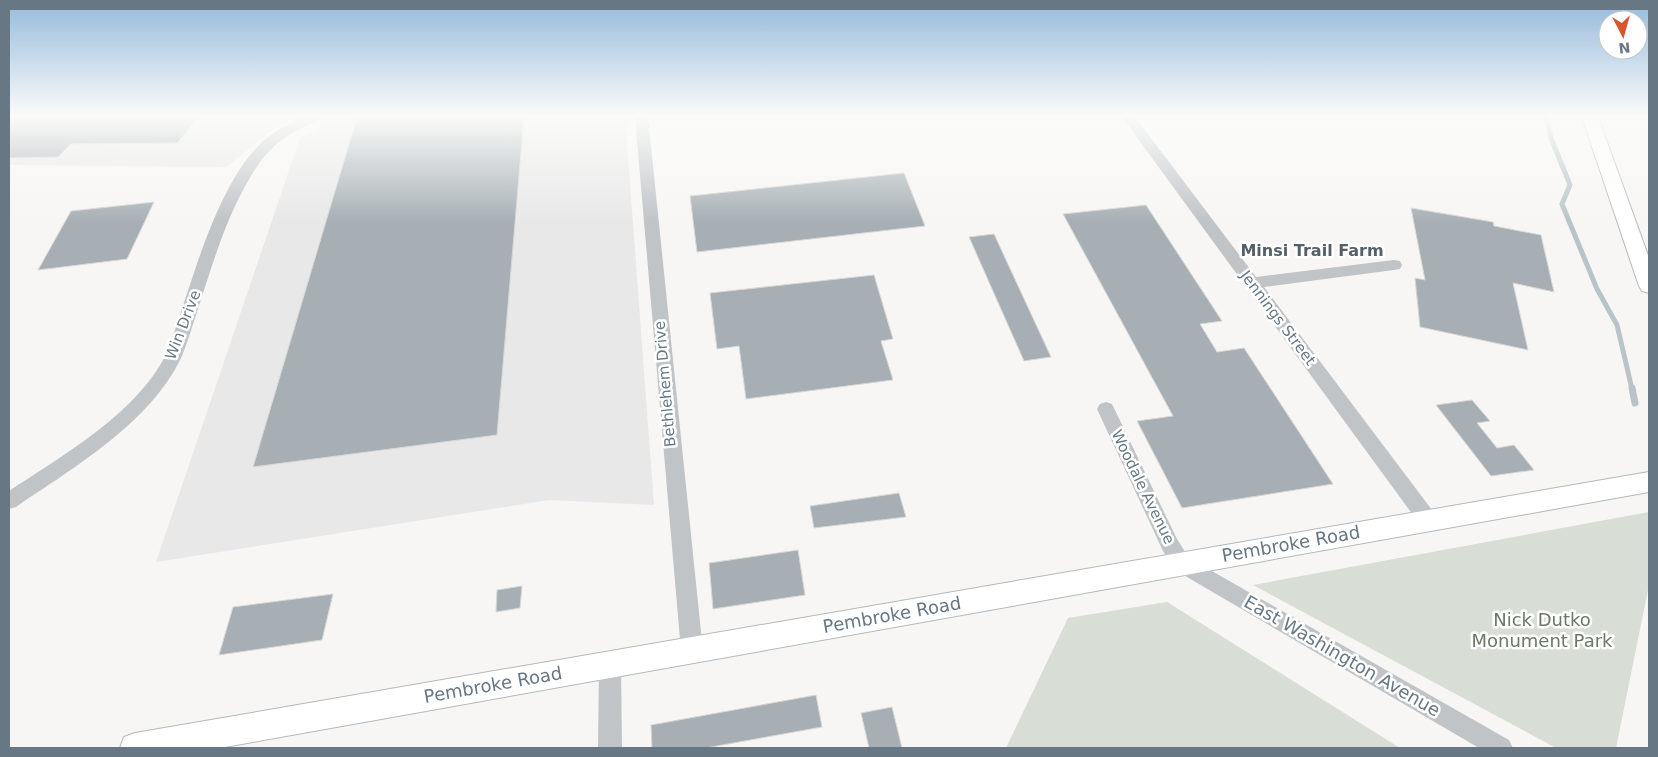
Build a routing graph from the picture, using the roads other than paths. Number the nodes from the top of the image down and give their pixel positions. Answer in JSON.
{"nodes":[{"id":1,"x":260,"y":152,"type":"edge"},
{"id":2,"x":644,"y":152,"type":"edge"},
{"id":3,"x":1155,"y":152,"type":"edge"},
{"id":4,"x":1602,"y":152,"type":"edge"},
{"id":5,"x":1394,"y":265,"type":"dead end"},
{"id":6,"x":1251,"y":283,"type":"junction"},
{"id":7,"x":1649,"y":286,"type":"edge"},
{"id":8,"x":1106,"y":409,"type":"dead end"},
{"id":9,"x":1649,"y":482,"type":"edge"},
{"id":10,"x":9,"y":501,"type":"edge"},
{"id":11,"x":1428,"y":520,"type":"junction"},
{"id":12,"x":1182,"y":564,"type":"junction"},
{"id":13,"x":692,"y":650,"type":"junction"},
{"id":14,"x":610,"y":665,"type":"junction"},
{"id":15,"x":135,"y":748,"type":"edge"},
{"id":16,"x":610,"y":748,"type":"edge"},
{"id":17,"x":1500,"y":748,"type":"edge"}],
"edges":[{"from":1,"to":10,"type":"street","name":"Win Drive"},
{"from":2,"to":13,"type":"street","name":"Bethlehem Drive"},
{"from":3,"to":6,"type":"street","name":"Jennings Street"},
{"from":4,"to":7,"type":"main road"},
{"from":5,"to":6,"type":"street"},
{"from":6,"to":11,"type":"street","name":"Jennings Street"},
{"from":8,"to":12,"type":"street","name":"Woodale Avenue"},
{"from":9,"to":11,"type":"main road","name":"Pembroke Road"},
{"from":11,"to":12,"type":"main road","name":"Pembroke Road"},
{"from":12,"to":13,"type":"main road","name":"Pembroke Road"},
{"from":12,"to":17,"type":"street","name":"East Washington Avenue"},
{"from":13,"to":14,"type":"main road","name":"Pembroke Road"},
{"from":14,"to":15,"type":"main road","name":"Pembroke Road"},
{"from":14,"to":16,"type":"street"}]}
